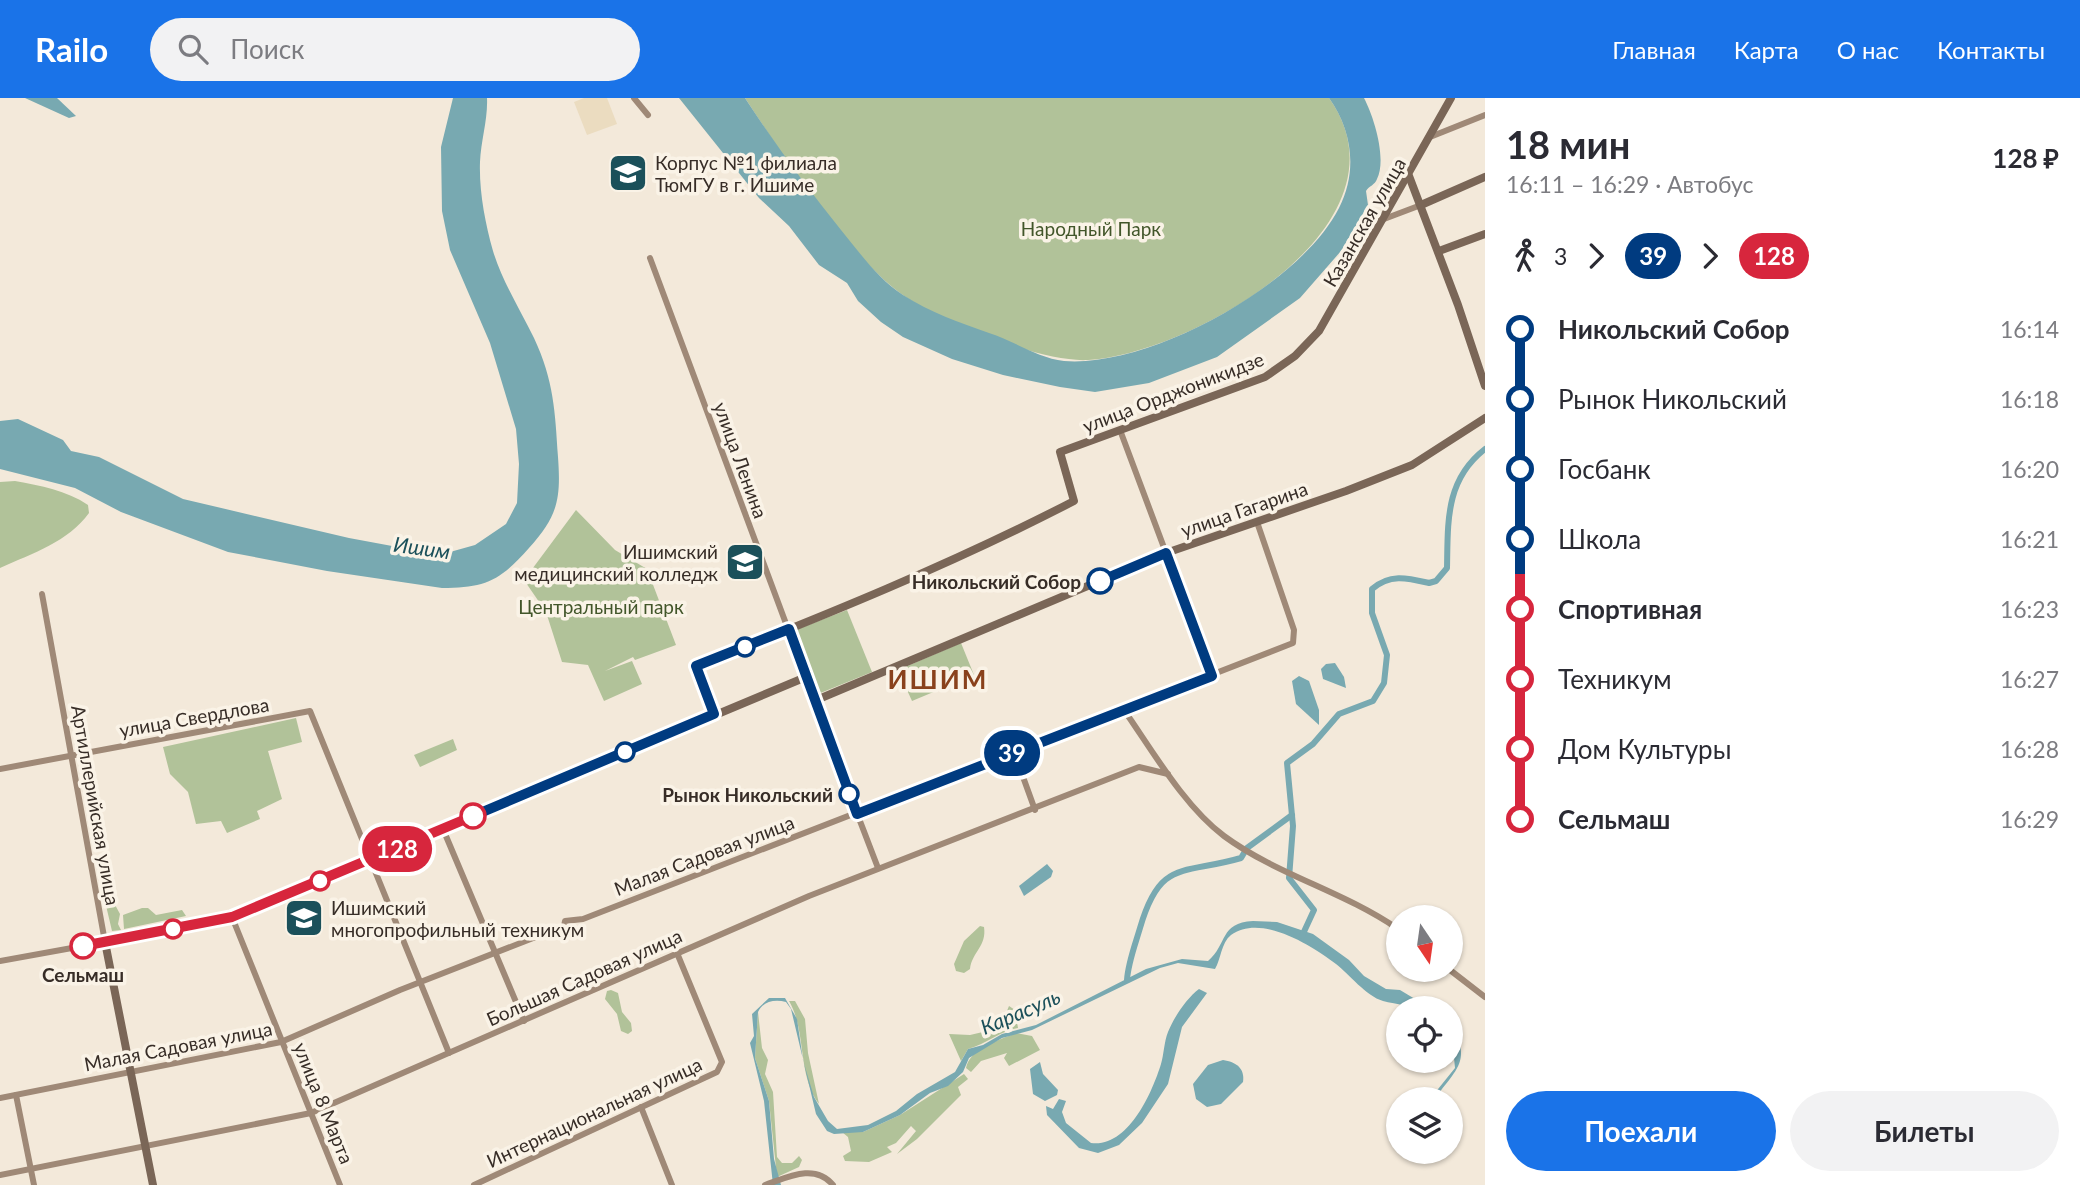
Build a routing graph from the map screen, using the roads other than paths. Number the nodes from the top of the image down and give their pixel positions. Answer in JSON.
{"nodes":[{"id":1,"x":634,"y":98,"type":"edge"},
{"id":2,"x":1451,"y":98,"type":"edge"},
{"id":3,"x":648,"y":115,"type":"dead end"},
{"id":4,"x":1485,"y":115,"type":"edge"},
{"id":5,"x":1430,"y":136,"type":"junction"},
{"id":6,"x":1409,"y":176,"type":"junction"},
{"id":7,"x":1485,"y":177,"type":"edge"},
{"id":8,"x":1416,"y":192,"type":"junction"},
{"id":9,"x":1397,"y":195,"type":"junction"},
{"id":10,"x":1421,"y":205,"type":"junction"},
{"id":11,"x":1384,"y":219,"type":"junction"},
{"id":12,"x":1485,"y":234,"type":"edge"},
{"id":13,"x":1438,"y":251,"type":"junction"},
{"id":14,"x":650,"y":258,"type":"dead end"},
{"id":15,"x":1295,"y":356,"type":"joint"},
{"id":16,"x":1485,"y":386,"type":"edge"},
{"id":17,"x":1485,"y":418,"type":"edge"},
{"id":18,"x":1120,"y":430,"type":"junction"},
{"id":19,"x":1257,"y":522,"type":"junction"},
{"id":20,"x":1166,"y":553,"type":"junction"},
{"id":21,"x":42,"y":594,"type":"dead end"},
{"id":22,"x":789,"y":629,"type":"junction"},
{"id":23,"x":1212,"y":676,"type":"junction"},
{"id":24,"x":806,"y":677,"type":"junction"},
{"id":25,"x":814,"y":701,"type":"junction"},
{"id":26,"x":1124,"y":710,"type":"junction"},
{"id":27,"x":714,"y":714,"type":"junction"},
{"id":28,"x":1014,"y":752,"type":"junction"},
{"id":29,"x":71,"y":756,"type":"junction"},
{"id":30,"x":0,"y":769,"type":"edge"},
{"id":31,"x":1168,"y":774,"type":"junction"},
{"id":32,"x":1035,"y":810,"type":"junction"},
{"id":33,"x":857,"y":814,"type":"junction"},
{"id":34,"x":443,"y":829,"type":"junction"},
{"id":35,"x":370,"y":860,"type":"junction"},
{"id":36,"x":878,"y":869,"type":"junction"},
{"id":37,"x":232,"y":917,"type":"junction"},
{"id":38,"x":1386,"y":921,"type":"edge"},
{"id":39,"x":105,"y":942,"type":"junction"},
{"id":40,"x":497,"y":953,"type":"junction"},
{"id":41,"x":677,"y":953,"type":"junction"},
{"id":42,"x":0,"y":961,"type":"edge"},
{"id":43,"x":1463,"y":980,"type":"edge"},
{"id":44,"x":420,"y":982,"type":"junction"},
{"id":45,"x":1485,"y":997,"type":"edge"},
{"id":46,"x":524,"y":1021,"type":"junction"},
{"id":47,"x":281,"y":1042,"type":"junction"},
{"id":48,"x":449,"y":1053,"type":"junction"},
{"id":49,"x":132,"y":1073,"type":"junction"},
{"id":50,"x":16,"y":1095,"type":"junction"},
{"id":51,"x":0,"y":1098,"type":"edge"},
{"id":52,"x":641,"y":1107,"type":"junction"},
{"id":53,"x":311,"y":1113,"type":"junction"},
{"id":54,"x":145,"y":1146,"type":"junction"},
{"id":55,"x":30,"y":1169,"type":"junction"},
{"id":56,"x":0,"y":1175,"type":"edge"},
{"id":57,"x":33,"y":1185,"type":"edge"},
{"id":58,"x":153,"y":1185,"type":"edge"},
{"id":59,"x":340,"y":1185,"type":"edge"},
{"id":60,"x":474,"y":1185,"type":"edge"},
{"id":61,"x":672,"y":1185,"type":"edge"},
{"id":62,"x":766,"y":1185,"type":"edge"},
{"id":63,"x":833,"y":1185,"type":"edge"}],
"edges":[{"from":1,"to":3,"type":"street"},
{"from":2,"to":5,"type":"main road","name":"Казанская улица"},
{"from":4,"to":5,"type":"street"},
{"from":5,"to":6,"type":"main road","name":"Казанская улица"},
{"from":6,"to":8,"type":"main road"},
{"from":6,"to":9,"type":"main road","name":"Казанская улица"},
{"from":7,"to":10,"type":"main road"},
{"from":8,"to":9,"type":"main road"},
{"from":8,"to":10,"type":"main road"},
{"from":9,"to":11,"type":"main road","name":"Казанская улица"},
{"from":10,"to":11,"type":"street"},
{"from":10,"to":13,"type":"main road"},
{"from":11,"to":15,"type":"main road","name":"Казанская улица"},
{"from":12,"to":13,"type":"main road"},
{"from":13,"to":16,"type":"main road"},
{"from":14,"to":22,"type":"street","name":"улица Ленина"},
{"from":15,"to":18,"type":"main road","name":"улица Орджоникидзе"},
{"from":17,"to":19,"type":"main road","name":"улица Гагарина"},
{"from":18,"to":20,"type":"street"},
{"from":18,"to":22,"type":"main road","name":"улица Орджоникидзе"},
{"from":19,"to":20,"type":"main road","name":"улица Гагарина"},
{"from":19,"to":23,"type":"street","name":"Малая Садовая улица"},
{"from":20,"to":23,"type":"street"},
{"from":20,"to":25,"type":"main road","name":"улица Гагарина"},
{"from":21,"to":29,"type":"street","name":"Артиллерийская улица"},
{"from":22,"to":24,"type":"main road","name":"улица Ленина"},
{"from":22,"to":27,"type":"main road"},
{"from":23,"to":26,"type":"street","name":"Малая Садовая улица"},
{"from":24,"to":25,"type":"main road","name":"улица Ленина"},
{"from":24,"to":27,"type":"main road"},
{"from":25,"to":33,"type":"street","name":"улица Ленина"},
{"from":26,"to":28,"type":"street","name":"Малая Садовая улица"},
{"from":26,"to":31,"type":"street"},
{"from":27,"to":34,"type":"main road"},
{"from":28,"to":32,"type":"street"},
{"from":28,"to":33,"type":"street","name":"Малая Садовая улица"},
{"from":29,"to":30,"type":"street","name":"улица Свердлова"},
{"from":29,"to":35,"type":"street","name":"улица Свердлова"},
{"from":29,"to":39,"type":"street","name":"Артиллерийская улица"},
{"from":31,"to":32,"type":"street","name":"Большая Садовая улица"},
{"from":31,"to":38,"type":"street"},
{"from":32,"to":36,"type":"street","name":"Большая Садовая улица"},
{"from":33,"to":36,"type":"street","name":"улица Ленина"},
{"from":33,"to":40,"type":"street","name":"Малая Садовая улица"},
{"from":34,"to":35,"type":"main road"},
{"from":34,"to":40,"type":"street"},
{"from":35,"to":37,"type":"main road"},
{"from":35,"to":44,"type":"street"},
{"from":36,"to":41,"type":"street","name":"Большая Садовая улица"},
{"from":37,"to":39,"type":"main road"},
{"from":37,"to":47,"type":"street","name":"улица 8 Марта"},
{"from":39,"to":42,"type":"street"},
{"from":39,"to":49,"type":"main road","name":"Артиллерийская улица"},
{"from":40,"to":44,"type":"street","name":"Малая Садовая улица"},
{"from":40,"to":46,"type":"street"},
{"from":41,"to":46,"type":"street","name":"Большая Садовая улица"},
{"from":41,"to":52,"type":"street","name":"Интернациональная улица"},
{"from":43,"to":45,"type":"street"},
{"from":44,"to":47,"type":"street","name":"Малая Садовая улица"},
{"from":44,"to":48,"type":"street"},
{"from":46,"to":48,"type":"street","name":"Большая Садовая улица"},
{"from":47,"to":49,"type":"street","name":"Малая Садовая улица"},
{"from":47,"to":53,"type":"street","name":"улица 8 Марта"},
{"from":48,"to":53,"type":"street","name":"Большая Садовая улица"},
{"from":49,"to":50,"type":"street","name":"Малая Садовая улица"},
{"from":49,"to":54,"type":"main road","name":"Артиллерийская улица"},
{"from":50,"to":51,"type":"street","name":"Малая Садовая улица"},
{"from":50,"to":55,"type":"street"},
{"from":52,"to":60,"type":"street","name":"Интернациональная улица"},
{"from":52,"to":61,"type":"street"},
{"from":53,"to":54,"type":"street","name":"Большая Садовая улица"},
{"from":53,"to":59,"type":"street","name":"улица 8 Марта"},
{"from":54,"to":55,"type":"street","name":"Большая Садовая улица"},
{"from":54,"to":58,"type":"main road","name":"Артиллерийская улица"},
{"from":55,"to":56,"type":"street","name":"Большая Садовая улица"},
{"from":55,"to":57,"type":"street"},
{"from":62,"to":63,"type":"street"}]}
